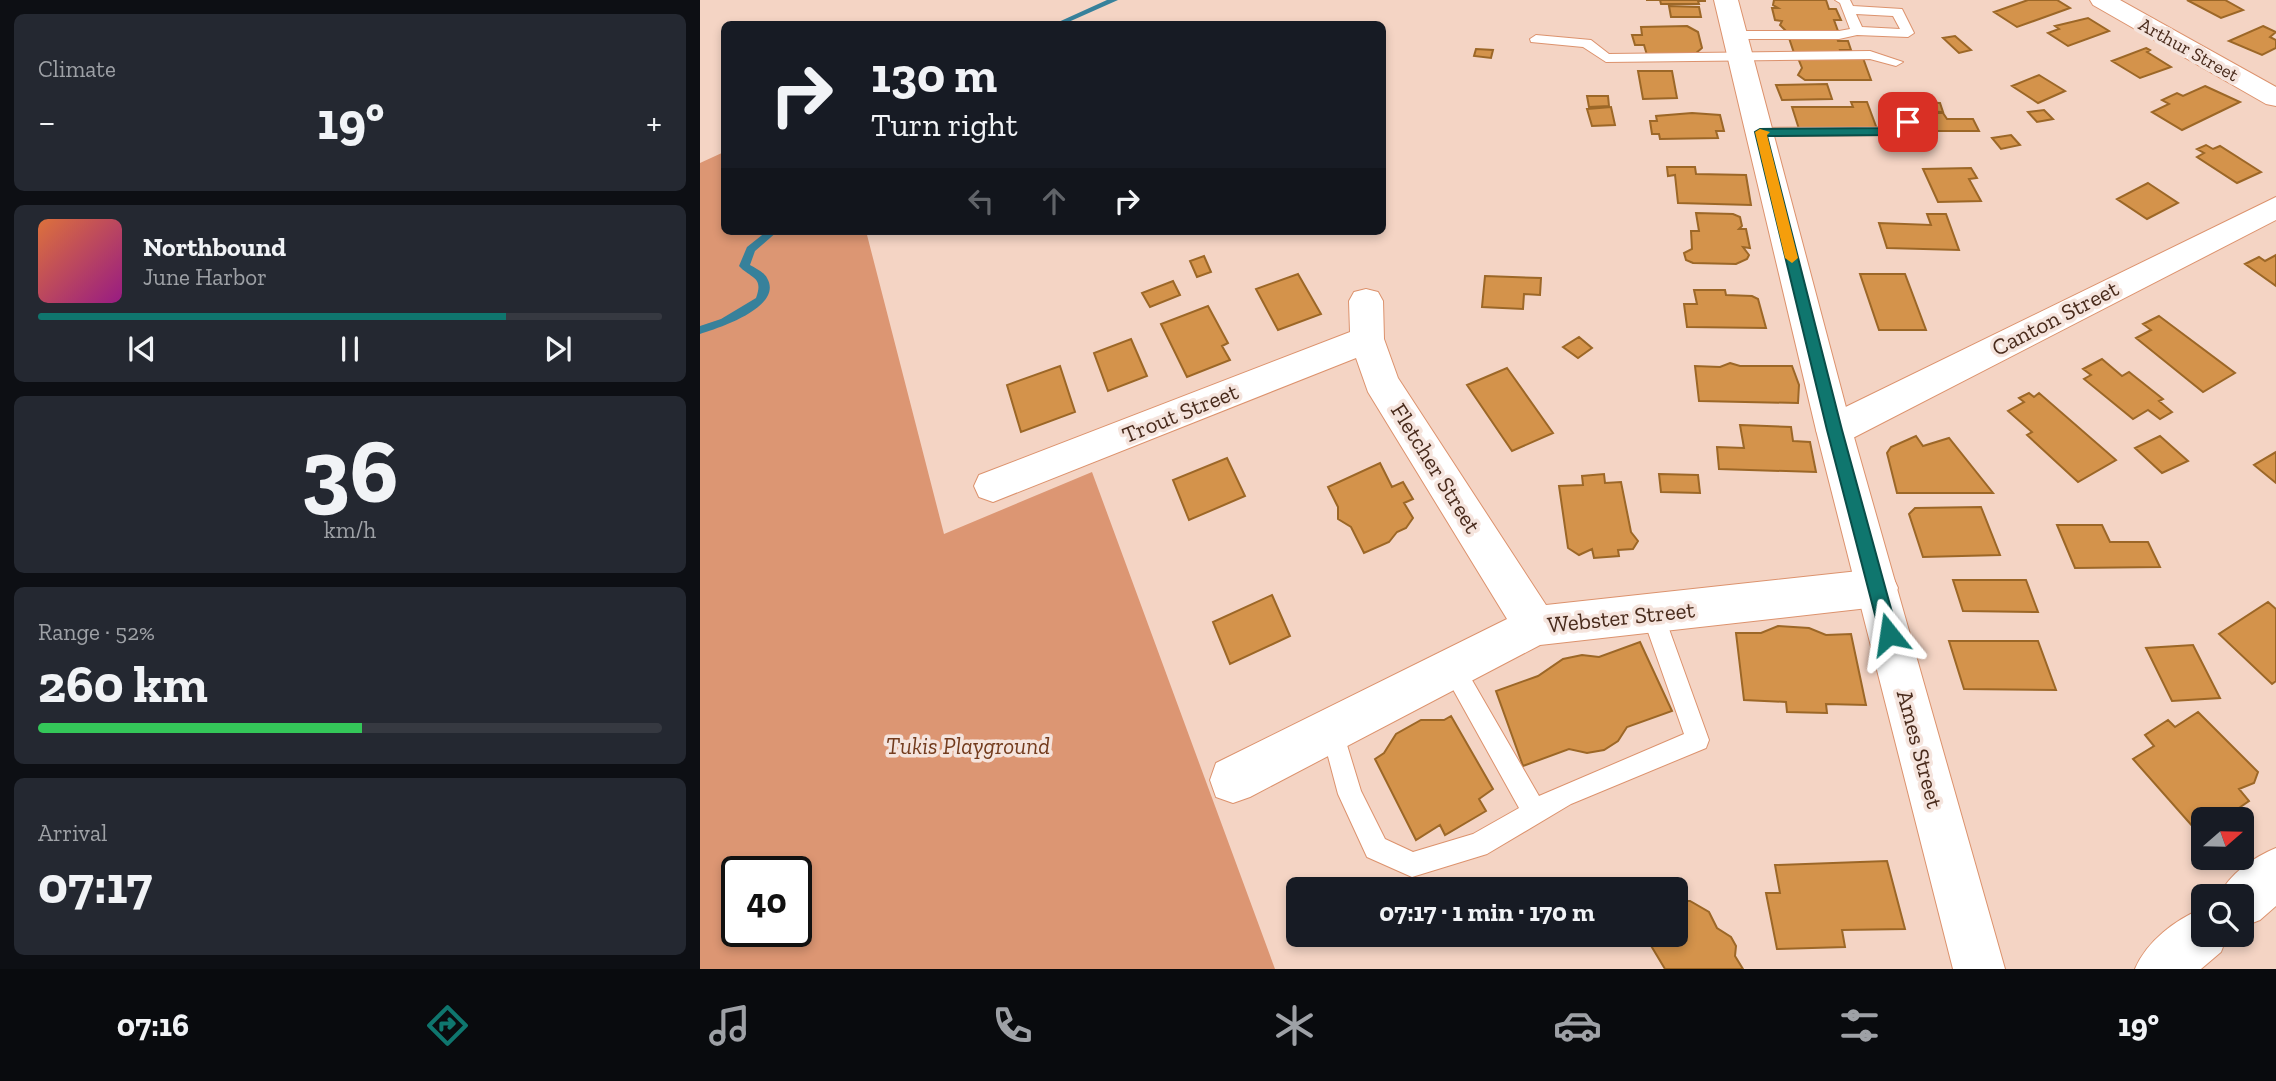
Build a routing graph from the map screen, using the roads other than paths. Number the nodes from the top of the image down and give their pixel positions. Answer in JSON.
{"nodes":[{"id":1,"x":1726,"y":0,"type":"edge"},
{"id":2,"x":2102,"y":0,"type":"edge"},
{"id":3,"x":1845,"y":5,"type":"edge"},
{"id":4,"x":1857,"y":31,"type":"junction"},
{"id":5,"x":1536,"y":39,"type":"dead end"},
{"id":6,"x":1738,"y":45,"type":"junction"},
{"id":7,"x":1896,"y":62,"type":"dead end"},
{"id":8,"x":2276,"y":98,"type":"edge"},
{"id":9,"x":1902,"y":106,"type":"dead end"},
{"id":10,"x":1760,"y":132,"type":"junction"},
{"id":11,"x":2276,"y":207,"type":"edge"},
{"id":12,"x":1366,"y":301,"type":"dead end"},
{"id":13,"x":1367,"y":339,"type":"junction"},
{"id":14,"x":1834,"y":430,"type":"junction"},
{"id":15,"x":993,"y":486,"type":"dead end"},
{"id":16,"x":1877,"y":588,"type":"junction"},
{"id":17,"x":1653,"y":615,"type":"junction"},
{"id":18,"x":1535,"y":626,"type":"junction"},
{"id":19,"x":1453,"y":668,"type":"junction"},
{"id":20,"x":1332,"y":730,"type":"junction"},
{"id":21,"x":1233,"y":780,"type":"dead end"},
{"id":22,"x":1535,"y":812,"type":"junction"},
{"id":23,"x":2276,"y":873,"type":"edge"},
{"id":24,"x":2254,"y":892,"type":"edge"},
{"id":25,"x":2191,"y":944,"type":"edge"},
{"id":26,"x":1979,"y":969,"type":"edge"},
{"id":27,"x":2161,"y":969,"type":"edge"}],
"edges":[{"from":1,"to":6,"type":"street","name":"Ames Street"},
{"from":2,"to":8,"type":"street","name":"Arthur Street"},
{"from":3,"to":4,"type":"lane"},
{"from":3,"to":4,"type":"lane"},
{"from":4,"to":6,"type":"lane"},
{"from":5,"to":6,"type":"lane"},
{"from":6,"to":7,"type":"lane"},
{"from":6,"to":10,"type":"street","name":"Ames Street"},
{"from":9,"to":10,"type":"lane"},
{"from":10,"to":14,"type":"street","name":"Ames Street"},
{"from":11,"to":14,"type":"street","name":"Canton Street"},
{"from":12,"to":13,"type":"street","name":"Fletcher Street"},
{"from":13,"to":15,"type":"street","name":"Trout Street"},
{"from":13,"to":18,"type":"street","name":"Fletcher Street"},
{"from":14,"to":16,"type":"street","name":"Ames Street"},
{"from":16,"to":17,"type":"street","name":"Webster Street"},
{"from":16,"to":26,"type":"street","name":"Ames Street"},
{"from":17,"to":18,"type":"street","name":"Webster Street"},
{"from":17,"to":22,"type":"lane"},
{"from":18,"to":19,"type":"street","name":"Webster Street"},
{"from":19,"to":20,"type":"street","name":"Webster Street"},
{"from":19,"to":22,"type":"lane"},
{"from":20,"to":21,"type":"street","name":"Webster Street"},
{"from":20,"to":22,"type":"lane"},
{"from":23,"to":24,"type":"street"},
{"from":25,"to":27,"type":"street"}]}
